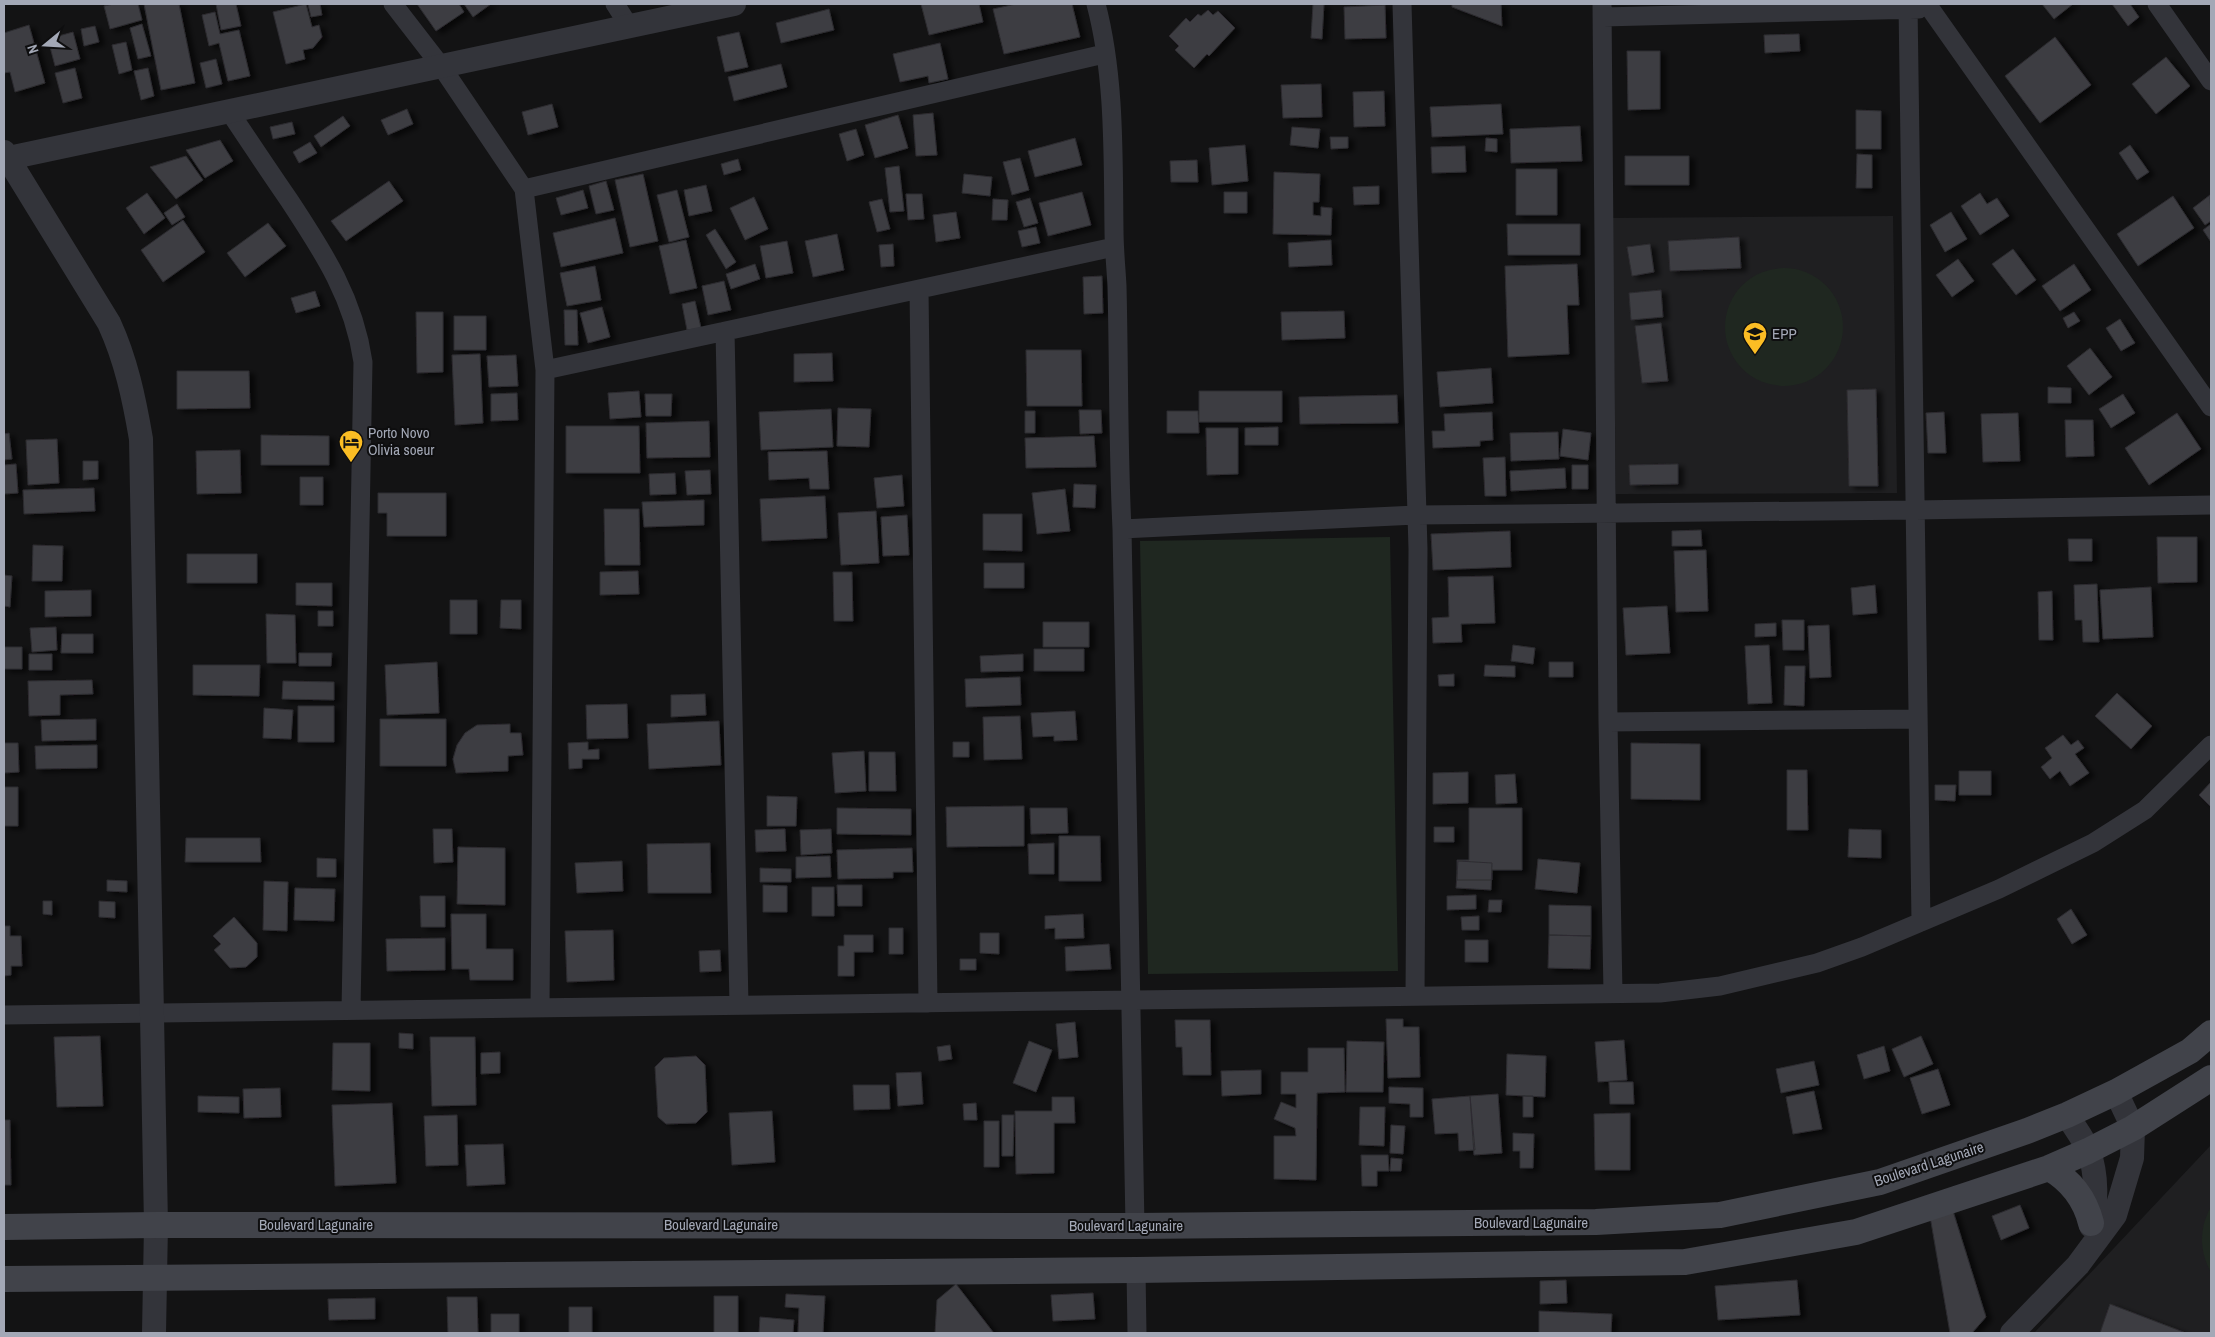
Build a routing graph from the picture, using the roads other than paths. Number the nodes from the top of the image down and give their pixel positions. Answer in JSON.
{"nodes":[{"id":1,"x":392,"y":4,"type":"edge"},
{"id":2,"x":615,"y":4,"type":"edge"},
{"id":3,"x":734,"y":4,"type":"edge"},
{"id":4,"x":1096,"y":4,"type":"edge"},
{"id":5,"x":1402,"y":4,"type":"edge"},
{"id":6,"x":2157,"y":4,"type":"edge"},
{"id":7,"x":1929,"y":6,"type":"edge"},
{"id":8,"x":1908,"y":7,"type":"edge"},
{"id":9,"x":1603,"y":10,"type":"edge"},
{"id":10,"x":629,"y":26,"type":"junction"},
{"id":11,"x":1104,"y":54,"type":"junction"},
{"id":12,"x":441,"y":66,"type":"junction"},
{"id":13,"x":2211,"y":81,"type":"edge"},
{"id":14,"x":229,"y":111,"type":"junction"},
{"id":15,"x":5,"y":156,"type":"edge"},
{"id":16,"x":524,"y":189,"type":"junction"},
{"id":17,"x":1114,"y":247,"type":"junction"},
{"id":18,"x":919,"y":289,"type":"junction"},
{"id":19,"x":725,"y":331,"type":"junction"},
{"id":20,"x":545,"y":370,"type":"junction"},
{"id":21,"x":2211,"y":407,"type":"edge"},
{"id":22,"x":2211,"y":505,"type":"edge"},
{"id":23,"x":1916,"y":510,"type":"junction"},
{"id":24,"x":1606,"y":513,"type":"junction"},
{"id":25,"x":1416,"y":515,"type":"junction"},
{"id":26,"x":1122,"y":529,"type":"junction"},
{"id":27,"x":1918,"y":720,"type":"junction"},
{"id":28,"x":1608,"y":722,"type":"junction"},
{"id":29,"x":2211,"y":745,"type":"edge"},
{"id":30,"x":1922,"y":922,"type":"junction"},
{"id":31,"x":1613,"y":994,"type":"junction"},
{"id":32,"x":1414,"y":996,"type":"junction"},
{"id":33,"x":1130,"y":1000,"type":"junction"},
{"id":34,"x":928,"y":1003,"type":"junction"},
{"id":35,"x":739,"y":1005,"type":"junction"},
{"id":36,"x":540,"y":1008,"type":"junction"},
{"id":37,"x":351,"y":1010,"type":"junction"},
{"id":38,"x":150,"y":1013,"type":"junction"},
{"id":39,"x":4,"y":1015,"type":"edge"},
{"id":40,"x":2211,"y":1034,"type":"edge"},
{"id":41,"x":2211,"y":1078,"type":"edge"},
{"id":42,"x":2116,"y":1092,"type":"junction"},
{"id":43,"x":2068,"y":1115,"type":"junction"},
{"id":44,"x":2133,"y":1128,"type":"junction"},
{"id":45,"x":2088,"y":1151,"type":"junction"},
{"id":46,"x":2049,"y":1168,"type":"junction"},
{"id":47,"x":2091,"y":1223,"type":"junction"},
{"id":48,"x":156,"y":1225,"type":"junction"},
{"id":49,"x":1135,"y":1226,"type":"junction"},
{"id":50,"x":4,"y":1227,"type":"edge"},
{"id":51,"x":1136,"y":1270,"type":"junction"},
{"id":52,"x":155,"y":1277,"type":"junction"},
{"id":53,"x":4,"y":1279,"type":"edge"},
{"id":54,"x":2032,"y":1312,"type":"junction"},
{"id":55,"x":154,"y":1333,"type":"edge"},
{"id":56,"x":1138,"y":1333,"type":"edge"},
{"id":57,"x":2012,"y":1333,"type":"edge"}],
"edges":[{"from":1,"to":12,"type":"street"},
{"from":2,"to":10,"type":"street"},
{"from":3,"to":10,"type":"street"},
{"from":4,"to":11,"type":"street"},
{"from":5,"to":25,"type":"street"},
{"from":6,"to":13,"type":"street"},
{"from":7,"to":8,"type":"street"},
{"from":7,"to":21,"type":"street"},
{"from":8,"to":9,"type":"street"},
{"from":8,"to":23,"type":"street"},
{"from":9,"to":24,"type":"street"},
{"from":10,"to":12,"type":"street"},
{"from":11,"to":16,"type":"street"},
{"from":11,"to":17,"type":"street"},
{"from":12,"to":14,"type":"street"},
{"from":12,"to":16,"type":"street"},
{"from":14,"to":15,"type":"street"},
{"from":14,"to":37,"type":"street"},
{"from":15,"to":38,"type":"street"},
{"from":16,"to":20,"type":"street"},
{"from":17,"to":18,"type":"street"},
{"from":17,"to":26,"type":"street"},
{"from":18,"to":19,"type":"street"},
{"from":18,"to":34,"type":"street"},
{"from":19,"to":20,"type":"street"},
{"from":19,"to":35,"type":"street"},
{"from":20,"to":36,"type":"street"},
{"from":22,"to":23,"type":"street"},
{"from":23,"to":24,"type":"street"},
{"from":23,"to":27,"type":"street"},
{"from":24,"to":25,"type":"street"},
{"from":24,"to":28,"type":"street"},
{"from":25,"to":26,"type":"street"},
{"from":25,"to":32,"type":"street"},
{"from":26,"to":33,"type":"street"},
{"from":27,"to":28,"type":"street"},
{"from":27,"to":30,"type":"street"},
{"from":28,"to":31,"type":"street"},
{"from":29,"to":30,"type":"street"},
{"from":30,"to":31,"type":"street"},
{"from":31,"to":32,"type":"street"},
{"from":32,"to":33,"type":"street"},
{"from":33,"to":34,"type":"street"},
{"from":33,"to":49,"type":"street"},
{"from":34,"to":35,"type":"street"},
{"from":35,"to":36,"type":"street"},
{"from":36,"to":37,"type":"street"},
{"from":37,"to":38,"type":"street"},
{"from":38,"to":39,"type":"street"},
{"from":38,"to":48,"type":"street"},
{"from":40,"to":42,"type":"main road","name":"Boulevard Lagunaire"},
{"from":41,"to":44,"type":"main road"},
{"from":42,"to":43,"type":"main road","name":"Boulevard Lagunaire"},
{"from":42,"to":44,"type":"street"},
{"from":43,"to":45,"type":"street"},
{"from":43,"to":49,"type":"main road","name":"Boulevard Lagunaire"},
{"from":44,"to":45,"type":"main road"},
{"from":44,"to":54,"type":"street"},
{"from":45,"to":46,"type":"main road"},
{"from":45,"to":47,"type":"street"},
{"from":46,"to":47,"type":"main road"},
{"from":46,"to":51,"type":"main road"},
{"from":47,"to":54,"type":"street"},
{"from":48,"to":49,"type":"main road","name":"Boulevard Lagunaire"},
{"from":48,"to":50,"type":"main road","name":"Boulevard Lagunaire"},
{"from":48,"to":52,"type":"street"},
{"from":51,"to":52,"type":"main road"},
{"from":51,"to":56,"type":"street"},
{"from":52,"to":53,"type":"main road"},
{"from":52,"to":55,"type":"street"},
{"from":54,"to":57,"type":"street"}]}
